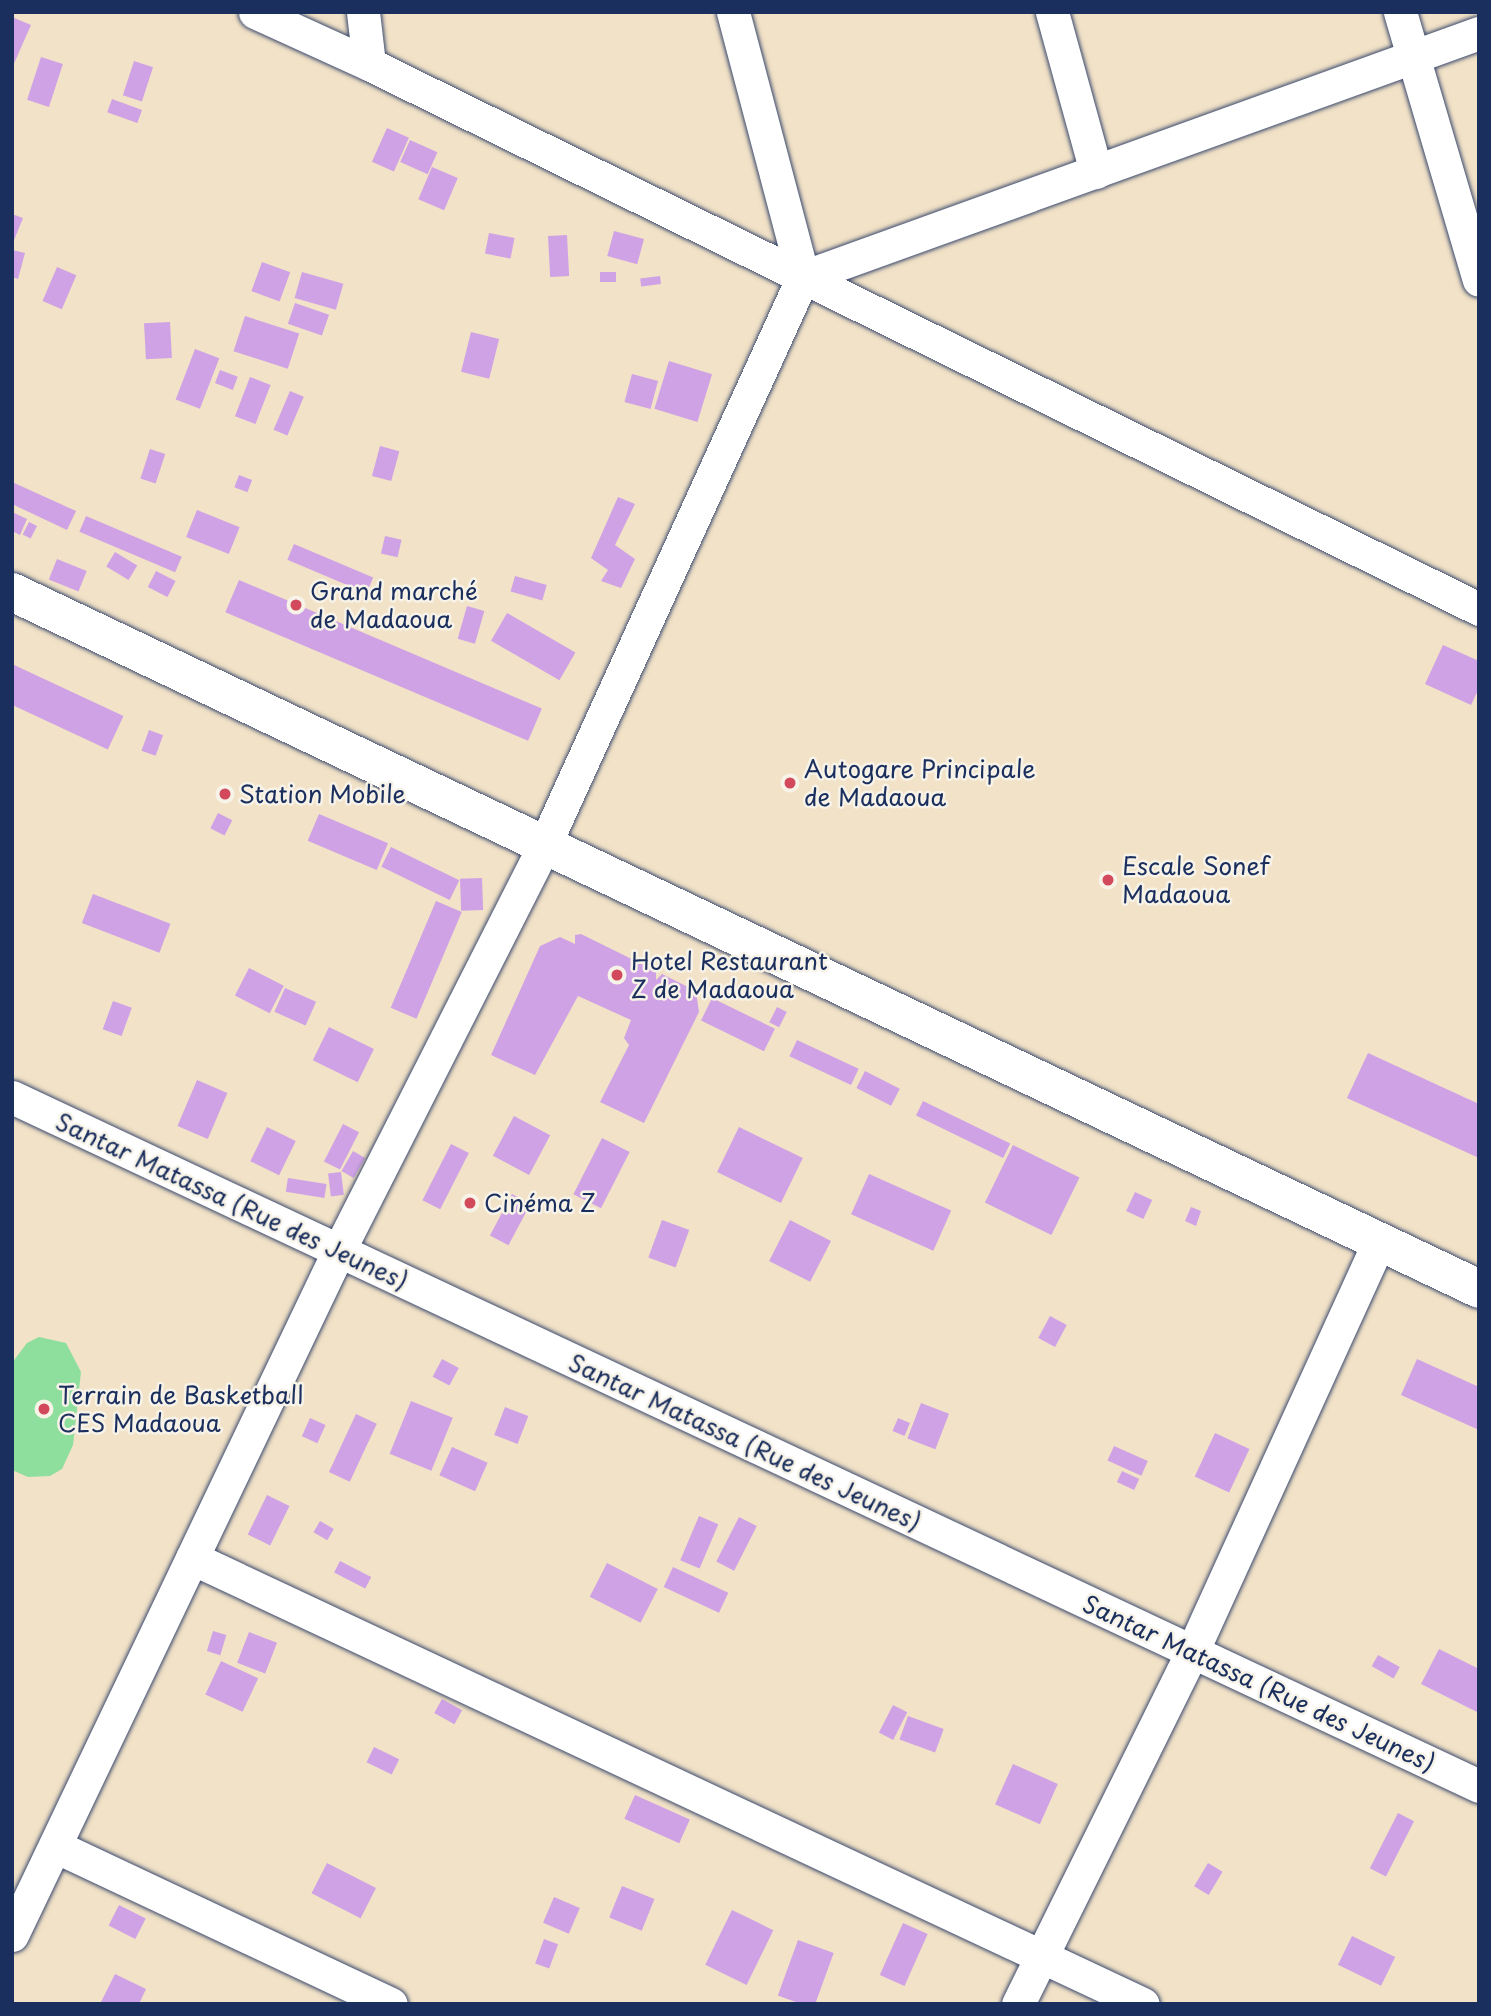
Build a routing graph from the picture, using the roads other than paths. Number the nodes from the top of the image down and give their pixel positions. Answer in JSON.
{"nodes":[{"id":1,"x":255,"y":12,"type":"edge"},
{"id":2,"x":363,"y":12,"type":"edge"},
{"id":3,"x":733,"y":12,"type":"edge"},
{"id":4,"x":1052,"y":12,"type":"edge"},
{"id":5,"x":1400,"y":12,"type":"edge"},
{"id":6,"x":1479,"y":33,"type":"edge"},
{"id":7,"x":1413,"y":57,"type":"junction"},
{"id":8,"x":369,"y":64,"type":"junction"},
{"id":9,"x":1096,"y":172,"type":"junction"},
{"id":10,"x":803,"y":277,"type":"junction"},
{"id":11,"x":1479,"y":280,"type":"edge"},
{"id":12,"x":12,"y":593,"type":"edge"},
{"id":13,"x":1479,"y":609,"type":"edge"},
{"id":14,"x":544,"y":846,"type":"junction"},
{"id":15,"x":12,"y":1097,"type":"edge"},
{"id":16,"x":1379,"y":1242,"type":"junction"},
{"id":17,"x":339,"y":1250,"type":"junction"},
{"id":18,"x":1479,"y":1289,"type":"edge"},
{"id":19,"x":192,"y":1558,"type":"junction"},
{"id":20,"x":1192,"y":1652,"type":"junction"},
{"id":21,"x":1479,"y":1786,"type":"edge"},
{"id":22,"x":55,"y":1846,"type":"junction"},
{"id":23,"x":12,"y":1935,"type":"edge"},
{"id":24,"x":1041,"y":1956,"type":"junction"},
{"id":25,"x":391,"y":2004,"type":"edge"},
{"id":26,"x":1018,"y":2004,"type":"edge"},
{"id":27,"x":1143,"y":2004,"type":"edge"}],
"edges":[{"from":1,"to":8,"type":"street"},
{"from":2,"to":8,"type":"street"},
{"from":3,"to":10,"type":"street"},
{"from":4,"to":9,"type":"street"},
{"from":5,"to":7,"type":"street"},
{"from":6,"to":7,"type":"street"},
{"from":7,"to":9,"type":"street"},
{"from":7,"to":11,"type":"street"},
{"from":8,"to":10,"type":"street"},
{"from":9,"to":10,"type":"street"},
{"from":10,"to":13,"type":"street"},
{"from":10,"to":14,"type":"street"},
{"from":12,"to":14,"type":"highway"},
{"from":14,"to":16,"type":"highway"},
{"from":14,"to":17,"type":"street"},
{"from":15,"to":17,"type":"street","name":"Santar Matassa (Rue des Jeunes)"},
{"from":16,"to":18,"type":"highway"},
{"from":16,"to":20,"type":"street"},
{"from":17,"to":19,"type":"street"},
{"from":17,"to":20,"type":"street","name":"Santar Matassa (Rue des Jeunes)"},
{"from":19,"to":22,"type":"street"},
{"from":19,"to":24,"type":"street"},
{"from":20,"to":21,"type":"street","name":"Santar Matassa (Rue des Jeunes)"},
{"from":20,"to":24,"type":"street"},
{"from":22,"to":23,"type":"street"},
{"from":22,"to":25,"type":"street"},
{"from":24,"to":26,"type":"street"},
{"from":24,"to":27,"type":"street"}]}
